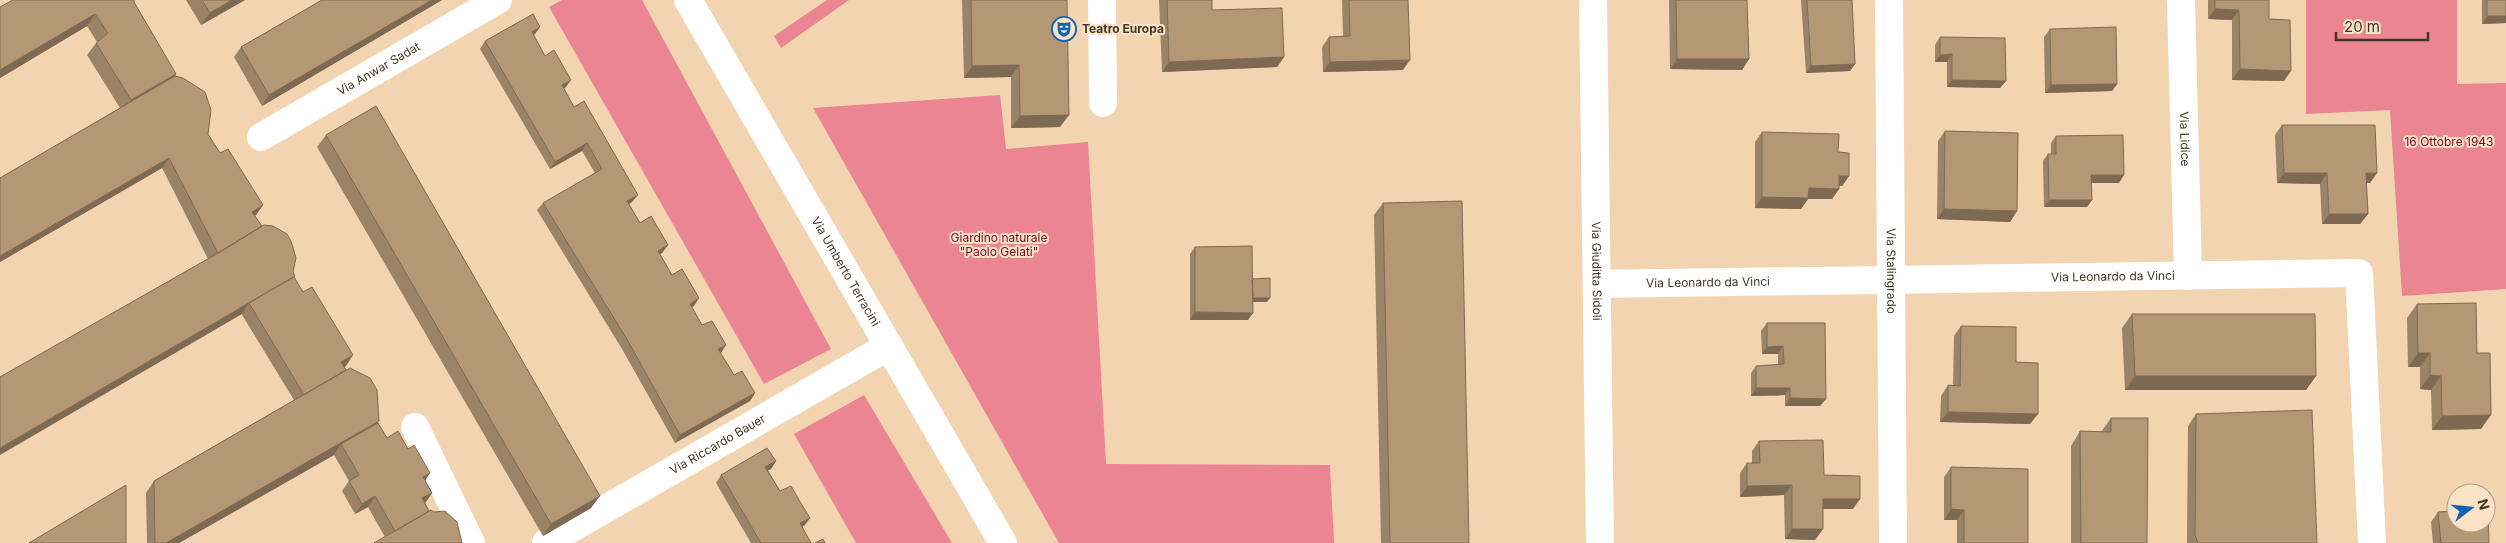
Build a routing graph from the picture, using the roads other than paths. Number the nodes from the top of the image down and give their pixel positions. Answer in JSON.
{"nodes":[{"id":1,"x":498,"y":0,"type":"edge"},
{"id":2,"x":688,"y":0,"type":"edge"},
{"id":3,"x":1102,"y":0,"type":"edge"},
{"id":4,"x":1593,"y":0,"type":"edge"},
{"id":5,"x":1889,"y":0,"type":"edge"},
{"id":6,"x":2181,"y":0,"type":"edge"},
{"id":7,"x":1103,"y":103,"type":"dead end"},
{"id":8,"x":261,"y":137,"type":"dead end"},
{"id":9,"x":2188,"y":276,"type":"junction"},
{"id":10,"x":1892,"y":279,"type":"junction"},
{"id":11,"x":1597,"y":284,"type":"junction"},
{"id":12,"x":889,"y":346,"type":"junction"},
{"id":13,"x":414,"y":427,"type":"dead end"},
{"id":14,"x":471,"y":543,"type":"edge"},
{"id":15,"x":546,"y":543,"type":"edge"},
{"id":16,"x":1003,"y":543,"type":"edge"},
{"id":17,"x":1600,"y":543,"type":"edge"},
{"id":18,"x":1893,"y":543,"type":"edge"},
{"id":19,"x":2372,"y":543,"type":"edge"}],
"edges":[{"from":1,"to":8,"type":"street","name":"Via Anwar Sadat"},
{"from":2,"to":12,"type":"street","name":"Via Umberto Terracini"},
{"from":3,"to":7,"type":"street"},
{"from":4,"to":11,"type":"street","name":"Via Giuditta Sidoli"},
{"from":5,"to":10,"type":"street","name":"Via Stalingrado"},
{"from":6,"to":9,"type":"street","name":"Via Lidice"},
{"from":9,"to":10,"type":"street","name":"Via Leonardo da Vinci"},
{"from":9,"to":19,"type":"street","name":"Via Leonardo da Vinci"},
{"from":10,"to":11,"type":"street","name":"Via Leonardo da Vinci"},
{"from":10,"to":18,"type":"street","name":"Via Stalingrado"},
{"from":11,"to":17,"type":"street","name":"Via Giuditta Sidoli"},
{"from":12,"to":15,"type":"street","name":"Via Riccardo Bauer"},
{"from":12,"to":16,"type":"street","name":"Via Umberto Terracini"},
{"from":13,"to":14,"type":"street"}]}
